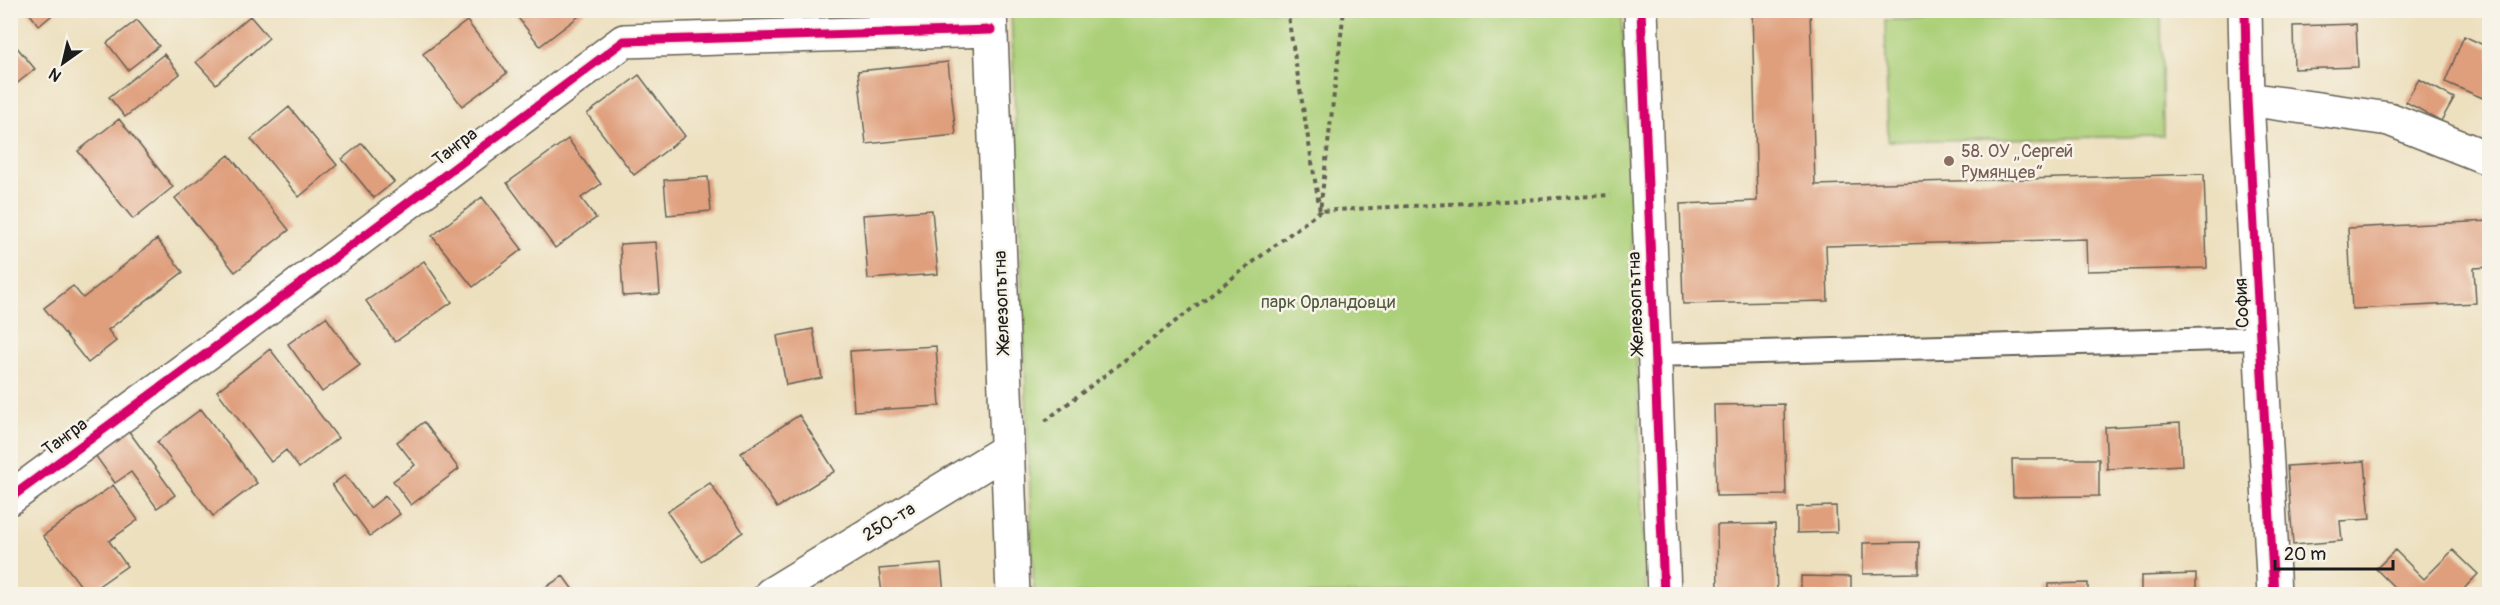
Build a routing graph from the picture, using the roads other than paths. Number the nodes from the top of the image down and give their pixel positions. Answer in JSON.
{"nodes":[{"id":1,"x":1641,"y":10,"type":"edge"},
{"id":2,"x":2245,"y":10,"type":"edge"},
{"id":3,"x":990,"y":20,"type":"edge"},
{"id":4,"x":2247,"y":99,"type":"junction"},
{"id":5,"x":2490,"y":159,"type":"edge"},
{"id":6,"x":2260,"y":338,"type":"junction"},
{"id":7,"x":1654,"y":355,"type":"junction"},
{"id":8,"x":1007,"y":450,"type":"junction"},
{"id":9,"x":10,"y":498,"type":"edge"},
{"id":10,"x":771,"y":594,"type":"edge"},
{"id":11,"x":1013,"y":594,"type":"edge"},
{"id":12,"x":1664,"y":594,"type":"edge"},
{"id":13,"x":2274,"y":594,"type":"edge"}],
"edges":[{"from":1,"to":7,"type":"street","name":"Железопътна"},
{"from":2,"to":4,"type":"street","name":"София"},
{"from":3,"to":8,"type":"street","name":"Железопътна"},
{"from":3,"to":9,"type":"street","name":"Тангра"},
{"from":4,"to":5,"type":"street"},
{"from":4,"to":6,"type":"street","name":"София"},
{"from":6,"to":7,"type":"lane"},
{"from":6,"to":13,"type":"street","name":"София"},
{"from":7,"to":12,"type":"street","name":"Железопътна"},
{"from":8,"to":10,"type":"street","name":"250-та"},
{"from":8,"to":11,"type":"street","name":"Железопътна"}]}
